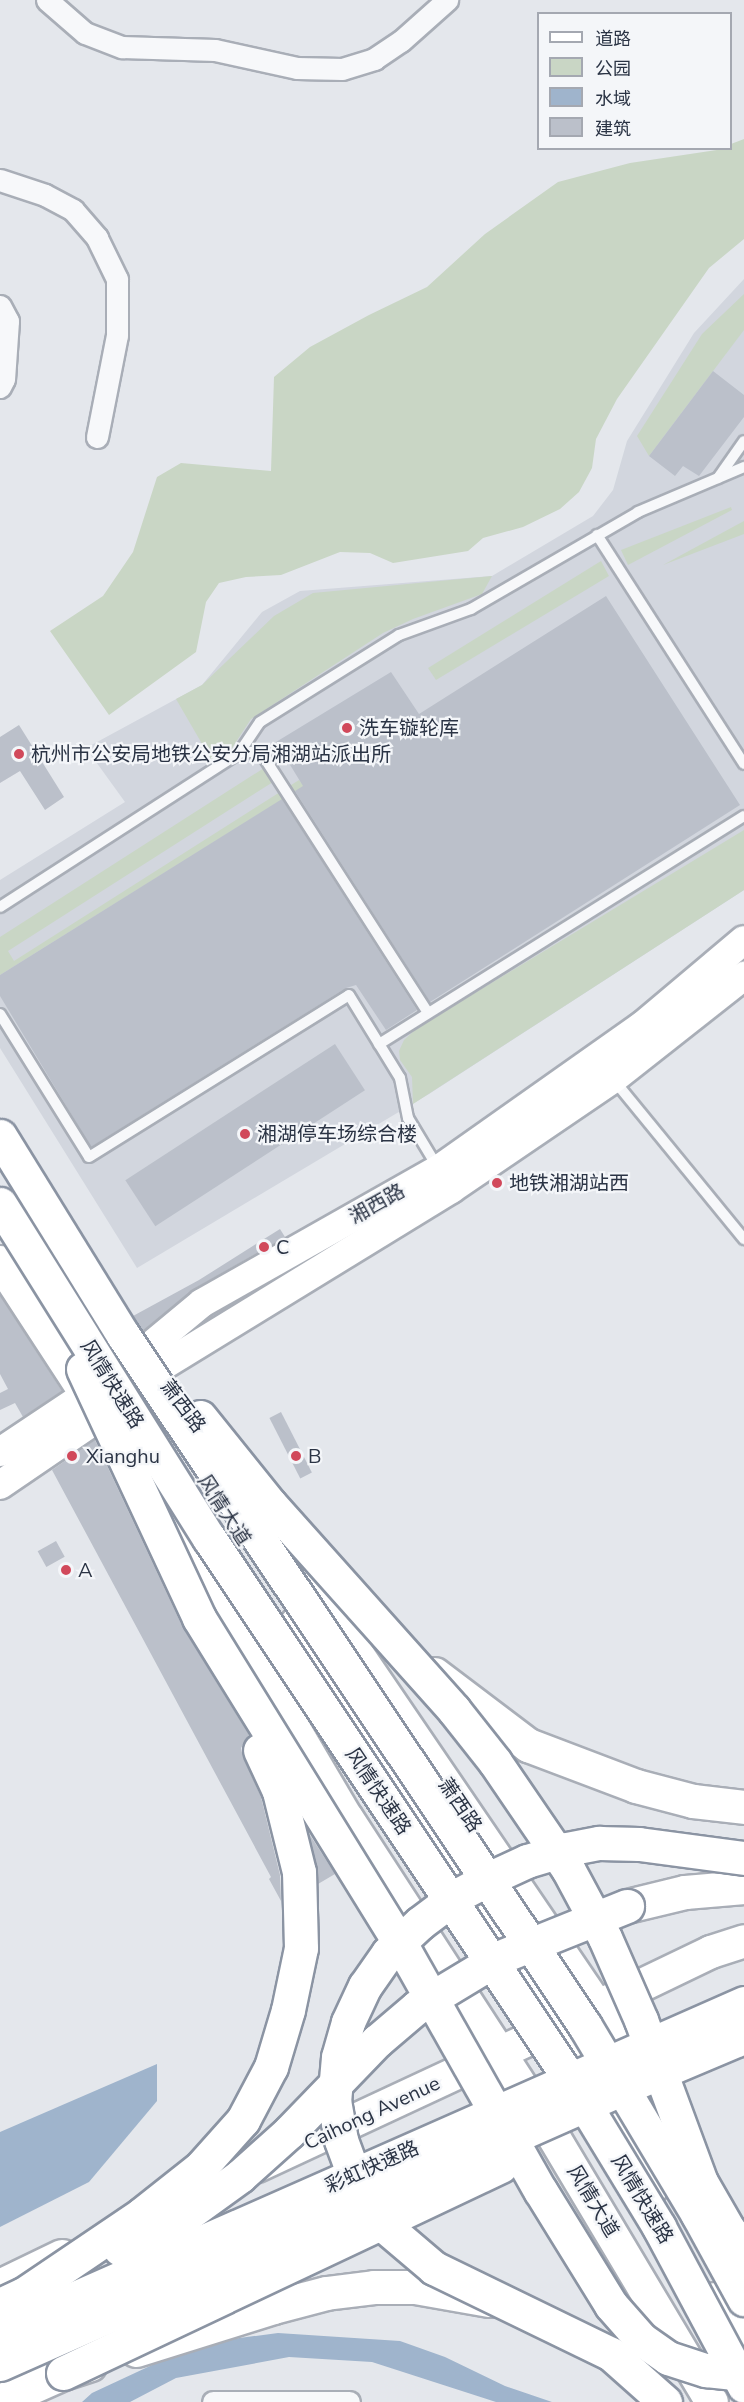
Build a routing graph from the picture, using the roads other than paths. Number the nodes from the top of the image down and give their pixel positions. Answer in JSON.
{"nodes":[{"id":1,"x":47,"y":0,"type":"edge"},
{"id":2,"x":447,"y":0,"type":"edge"},
{"id":3,"x":0,"y":180,"type":"edge"},
{"id":4,"x":0,"y":306,"type":"edge"},
{"id":5,"x":0,"y":387,"type":"edge"},
{"id":6,"x":97,"y":437,"type":"dead end"},
{"id":7,"x":744,"y":441,"type":"edge"},
{"id":8,"x":744,"y":467,"type":"edge"},
{"id":9,"x":718,"y":478,"type":"junction"},
{"id":10,"x":597,"y":536,"type":"junction"},
{"id":11,"x":239,"y":753,"type":"junction"},
{"id":12,"x":744,"y":764,"type":"edge"},
{"id":13,"x":744,"y":816,"type":"edge"},
{"id":14,"x":0,"y":907,"type":"edge"},
{"id":15,"x":744,"y":940,"type":"edge"},
{"id":16,"x":744,"y":976,"type":"edge"},
{"id":17,"x":428,"y":1013,"type":"junction"},
{"id":18,"x":0,"y":1014,"type":"edge"},
{"id":19,"x":379,"y":1044,"type":"junction"},
{"id":20,"x":613,"y":1079,"type":"junction"},
{"id":21,"x":0,"y":1130,"type":"edge"},
{"id":22,"x":0,"y":1136,"type":"edge"},
{"id":23,"x":0,"y":1163,"type":"edge"},
{"id":24,"x":445,"y":1179,"type":"junction"},
{"id":25,"x":0,"y":1205,"type":"edge"},
{"id":26,"x":744,"y":1239,"type":"edge"},
{"id":27,"x":35,"y":1257,"type":"junction"},
{"id":28,"x":0,"y":1262,"type":"edge"},
{"id":29,"x":148,"y":1361,"type":"junction"},
{"id":30,"x":119,"y":1384,"type":"junction"},
{"id":31,"x":93,"y":1405,"type":"junction"},
{"id":32,"x":0,"y":1452,"type":"edge"},
{"id":33,"x":0,"y":1485,"type":"edge"},
{"id":34,"x":199,"y":1618,"type":"junction"},
{"id":35,"x":386,"y":1637,"type":"junction"},
{"id":36,"x":382,"y":1690,"type":"junction"},
{"id":37,"x":407,"y":1795,"type":"junction"},
{"id":38,"x":744,"y":1807,"type":"edge"},
{"id":39,"x":744,"y":1858,"type":"edge"},
{"id":40,"x":744,"y":1887,"type":"edge"},
{"id":41,"x":744,"y":1941,"type":"edge"},
{"id":42,"x":744,"y":2003,"type":"edge"},
{"id":43,"x":597,"y":2006,"type":"junction"},
{"id":44,"x":557,"y":2026,"type":"junction"},
{"id":45,"x":744,"y":2037,"type":"edge"},
{"id":46,"x":500,"y":2054,"type":"junction"},
{"id":47,"x":744,"y":2054,"type":"edge"},
{"id":48,"x":744,"y":2062,"type":"edge"},
{"id":49,"x":651,"y":2092,"type":"junction"},
{"id":50,"x":608,"y":2109,"type":"junction"},
{"id":51,"x":552,"y":2134,"type":"junction"},
{"id":52,"x":744,"y":2248,"type":"edge"},
{"id":53,"x":744,"y":2253,"type":"edge"},
{"id":54,"x":8,"y":2292,"type":"edge"},
{"id":55,"x":744,"y":2299,"type":"edge"},
{"id":56,"x":511,"y":2305,"type":"junction"},
{"id":57,"x":0,"y":2331,"type":"edge"},
{"id":58,"x":742,"y":2334,"type":"edge"},
{"id":59,"x":0,"y":2364,"type":"edge"},
{"id":60,"x":51,"y":2368,"type":"junction"},
{"id":61,"x":744,"y":2374,"type":"edge"},
{"id":62,"x":0,"y":2379,"type":"edge"},
{"id":63,"x":744,"y":2386,"type":"edge"},
{"id":64,"x":0,"y":2401,"type":"edge"},
{"id":65,"x":213,"y":2402,"type":"edge"},
{"id":66,"x":349,"y":2402,"type":"edge"},
{"id":67,"x":665,"y":2402,"type":"edge"},
{"id":68,"x":712,"y":2402,"type":"edge"}],
"edges":[{"from":1,"to":2,"type":"street"},
{"from":3,"to":6,"type":"street"},
{"from":4,"to":5,"type":"street"},
{"from":7,"to":9,"type":"lane"},
{"from":8,"to":9,"type":"lane"},
{"from":9,"to":10,"type":"lane"},
{"from":10,"to":11,"type":"lane"},
{"from":10,"to":12,"type":"lane"},
{"from":11,"to":14,"type":"lane"},
{"from":11,"to":17,"type":"lane"},
{"from":13,"to":17,"type":"lane"},
{"from":15,"to":24,"type":"street","name":"湘西路"},
{"from":16,"to":20,"type":"street","name":"湘西路"},
{"from":17,"to":19,"type":"lane"},
{"from":18,"to":19,"type":"lane"},
{"from":19,"to":24,"type":"lane"},
{"from":20,"to":24,"type":"street","name":"湘西路"},
{"from":20,"to":26,"type":"lane"},
{"from":21,"to":35,"type":"highway","bridge":true},
{"from":22,"to":55,"type":"highway","name":"风情快速路","bridge":true},
{"from":23,"to":29,"type":"main road","name":"风情大道"},
{"from":24,"to":29,"type":"street","name":"湘西路"},
{"from":25,"to":27,"type":"highway","name":"风情快速路","bridge":true},
{"from":25,"to":30,"type":"main road"},
{"from":27,"to":34,"type":"highway","bridge":true},
{"from":27,"to":63,"type":"highway","name":"风情快速路","bridge":true},
{"from":28,"to":31,"type":"main road"},
{"from":29,"to":30,"type":"street","name":"湘西路"},
{"from":29,"to":36,"type":"main road","name":"萧西路"},
{"from":29,"to":37,"type":"main road","name":"风情大道"},
{"from":30,"to":31,"type":"street","name":"湘西路"},
{"from":31,"to":32,"type":"street","name":"湘西路"},
{"from":31,"to":33,"type":"street","name":"湘西路"},
{"from":31,"to":46,"type":"main road","name":"风情大道","bridge":true},
{"from":34,"to":54,"type":"highway","bridge":true},
{"from":34,"to":61,"type":"highway","bridge":true},
{"from":35,"to":38,"type":"highway","bridge":true},
{"from":35,"to":52,"type":"highway","bridge":true},
{"from":36,"to":37,"type":"main road"},
{"from":36,"to":43,"type":"main road","name":"萧西路"},
{"from":37,"to":44,"type":"main road","name":"风情大道","bridge":true},
{"from":39,"to":56,"type":"highway","bridge":true},
{"from":40,"to":54,"type":"highway","bridge":true},
{"from":41,"to":43,"type":"main road","name":"Caihong Avenue"},
{"from":42,"to":57,"type":"highway","name":"彩虹快速路","bridge":true},
{"from":43,"to":44,"type":"main road","name":"Caihong Avenue"},
{"from":43,"to":49,"type":"main road","name":"萧西路"},
{"from":44,"to":46,"type":"main road","name":"Caihong Avenue"},
{"from":44,"to":50,"type":"main road"},
{"from":45,"to":59,"type":"highway","name":"彩虹快速路","bridge":true},
{"from":46,"to":51,"type":"main road","name":"风情大道"},
{"from":46,"to":54,"type":"main road","name":"Caihong Avenue"},
{"from":47,"to":49,"type":"main road"},
{"from":48,"to":60,"type":"highway","bridge":true},
{"from":49,"to":50,"type":"main road"},
{"from":49,"to":53,"type":"main road","name":"萧西路"},
{"from":50,"to":51,"type":"main road"},
{"from":50,"to":58,"type":"main road"},
{"from":51,"to":60,"type":"main road"},
{"from":51,"to":68,"type":"main road","name":"风情大道"},
{"from":56,"to":60,"type":"highway","bridge":true},
{"from":56,"to":67,"type":"highway","bridge":true},
{"from":60,"to":62,"type":"main road"},
{"from":60,"to":64,"type":"highway"},
{"from":65,"to":66,"type":"street"}]}
